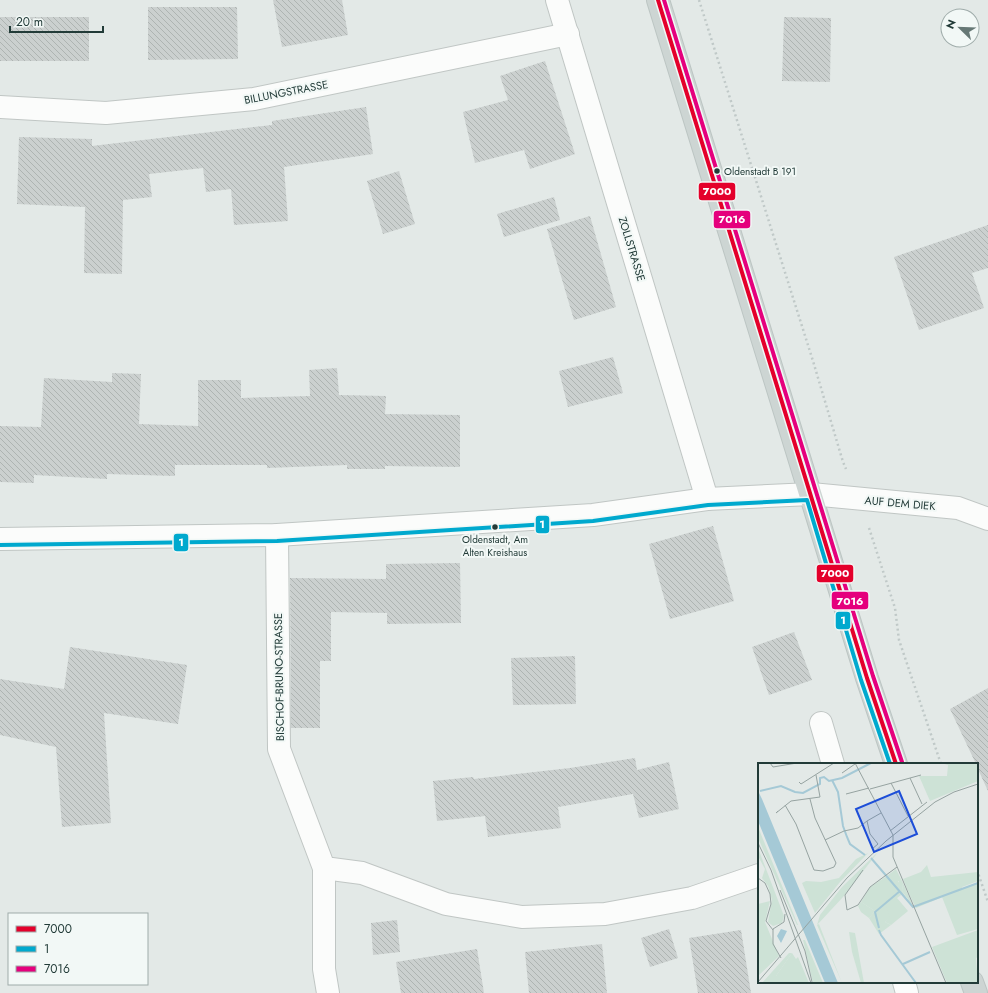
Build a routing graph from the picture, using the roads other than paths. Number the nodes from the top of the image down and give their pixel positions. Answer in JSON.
{"nodes":[{"id":1,"x":557,"y":0,"type":"edge"},
{"id":2,"x":658,"y":0,"type":"edge"},
{"id":3,"x":568,"y":34,"type":"junction"},
{"id":4,"x":0,"y":107,"type":"edge"},
{"id":5,"x":811,"y":494,"type":"junction"},
{"id":6,"x":707,"y":499,"type":"junction"},
{"id":7,"x":988,"y":519,"type":"edge"},
{"id":8,"x":277,"y":535,"type":"junction"},
{"id":9,"x":0,"y":539,"type":"edge"},
{"id":10,"x":821,"y":723,"type":"dead end"},
{"id":11,"x":833,"y":763,"type":"edge"},
{"id":12,"x":896,"y":763,"type":"edge"},
{"id":13,"x":324,"y":868,"type":"junction"},
{"id":14,"x":758,"y":875,"type":"edge"},
{"id":15,"x":904,"y":983,"type":"edge"},
{"id":16,"x":972,"y":983,"type":"edge"},
{"id":17,"x":328,"y":993,"type":"edge"},
{"id":18,"x":907,"y":993,"type":"edge"},
{"id":19,"x":976,"y":993,"type":"edge"}],
"edges":[{"from":1,"to":3,"type":"street","name":"ZOLLSTRASSE"},
{"from":2,"to":5,"type":"main road"},
{"from":3,"to":4,"type":"street","name":"BILLUNGSTRASSE"},
{"from":3,"to":6,"type":"street","name":"ZOLLSTRASSE"},
{"from":5,"to":6,"type":"street","name":"AUF DEM DIEK"},
{"from":5,"to":7,"type":"street","name":"AUF DEM DIEK"},
{"from":5,"to":12,"type":"main road"},
{"from":6,"to":8,"type":"street","name":"AUF DEM DIEK"},
{"from":8,"to":9,"type":"street","name":"AUF DEM DIEK"},
{"from":8,"to":13,"type":"street","name":"BISCHOF-BRUNO-STRASSE"},
{"from":10,"to":11,"type":"street"},
{"from":13,"to":14,"type":"street"},
{"from":13,"to":17,"type":"street"},
{"from":15,"to":18,"type":"street"},
{"from":16,"to":19,"type":"main road"}]}
